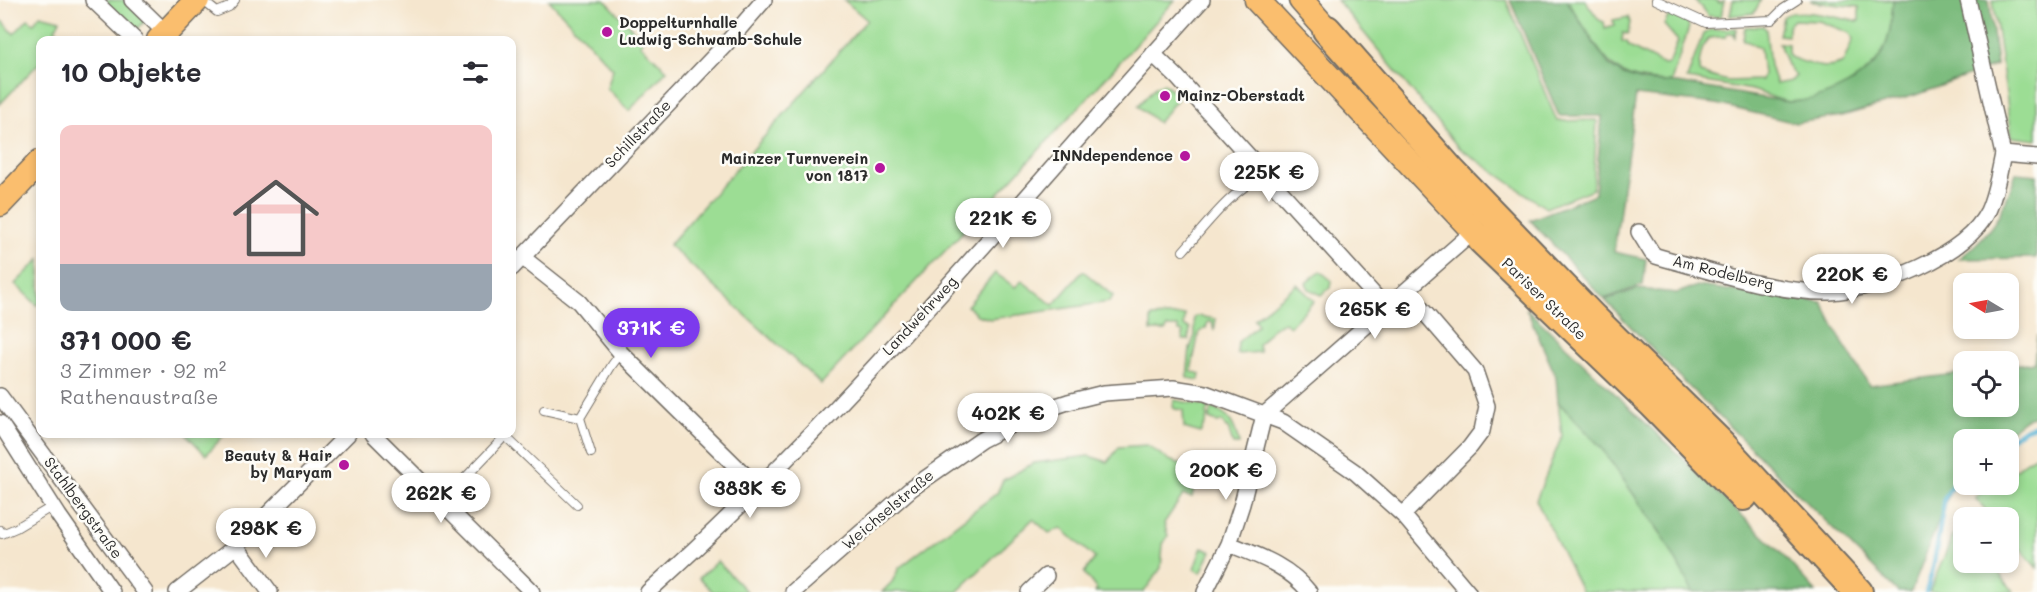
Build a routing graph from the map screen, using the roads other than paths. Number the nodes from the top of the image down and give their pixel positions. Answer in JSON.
{"nodes":[{"id":1,"x":93,"y":0,"type":"edge"},
{"id":2,"x":132,"y":0,"type":"edge"},
{"id":3,"x":197,"y":0,"type":"edge"},
{"id":4,"x":202,"y":0,"type":"edge"},
{"id":5,"x":235,"y":0,"type":"edge"},
{"id":6,"x":764,"y":0,"type":"edge"},
{"id":7,"x":1202,"y":0,"type":"edge"},
{"id":8,"x":1257,"y":0,"type":"edge"},
{"id":9,"x":1301,"y":0,"type":"edge"},
{"id":10,"x":1656,"y":0,"type":"edge"},
{"id":11,"x":1797,"y":0,"type":"edge"},
{"id":12,"x":1968,"y":0,"type":"edge"},
{"id":13,"x":1327,"y":30,"type":"joint"},
{"id":14,"x":131,"y":36,"type":"edge"},
{"id":15,"x":162,"y":36,"type":"edge"},
{"id":16,"x":164,"y":36,"type":"edge"},
{"id":17,"x":1153,"y":54,"type":"junction"},
{"id":18,"x":2003,"y":154,"type":"junction"},
{"id":19,"x":2037,"y":157,"type":"edge"},
{"id":20,"x":36,"y":166,"type":"edge"},
{"id":21,"x":1264,"y":174,"type":"junction"},
{"id":22,"x":0,"y":204,"type":"edge"},
{"id":23,"x":1639,"y":232,"type":"dead end"},
{"id":24,"x":1477,"y":236,"type":"junction"},
{"id":25,"x":1184,"y":251,"type":"dead end"},
{"id":26,"x":517,"y":263,"type":"edge"},
{"id":27,"x":1406,"y":291,"type":"junction"},
{"id":28,"x":1386,"y":308,"type":"junction"},
{"id":29,"x":621,"y":353,"type":"junction"},
{"id":30,"x":0,"y":396,"type":"edge"},
{"id":31,"x":544,"y":411,"type":"dead end"},
{"id":32,"x":1264,"y":415,"type":"junction"},
{"id":33,"x":580,"y":418,"type":"junction"},
{"id":34,"x":0,"y":423,"type":"edge"},
{"id":35,"x":344,"y":438,"type":"edge"},
{"id":36,"x":377,"y":438,"type":"edge"},
{"id":37,"x":501,"y":438,"type":"edge"},
{"id":38,"x":507,"y":438,"type":"edge"},
{"id":39,"x":591,"y":453,"type":"dead end"},
{"id":40,"x":758,"y":488,"type":"junction"},
{"id":41,"x":442,"y":502,"type":"junction"},
{"id":42,"x":577,"y":505,"type":"dead end"},
{"id":43,"x":53,"y":506,"type":"junction"},
{"id":44,"x":1402,"y":515,"type":"junction"},
{"id":45,"x":0,"y":530,"type":"edge"},
{"id":46,"x":1229,"y":544,"type":"junction"},
{"id":47,"x":236,"y":546,"type":"junction"},
{"id":48,"x":1046,"y":576,"type":"dead end"},
{"id":49,"x":1833,"y":581,"type":"edge"},
{"id":50,"x":112,"y":592,"type":"edge"},
{"id":51,"x":145,"y":592,"type":"edge"},
{"id":52,"x":177,"y":592,"type":"edge"},
{"id":53,"x":270,"y":592,"type":"edge"},
{"id":54,"x":532,"y":592,"type":"edge"},
{"id":55,"x":648,"y":592,"type":"edge"},
{"id":56,"x":793,"y":592,"type":"edge"},
{"id":57,"x":1029,"y":592,"type":"edge"},
{"id":58,"x":1205,"y":592,"type":"edge"},
{"id":59,"x":1309,"y":592,"type":"edge"},
{"id":60,"x":1468,"y":592,"type":"edge"},
{"id":61,"x":1858,"y":592,"type":"edge"}],
"edges":[{"from":1,"to":14,"type":"street"},
{"from":2,"to":15,"type":"street"},
{"from":3,"to":16,"type":"main road"},
{"from":4,"to":5,"type":"lane"},
{"from":6,"to":26,"type":"street","name":"Schillstraße"},
{"from":7,"to":17,"type":"street","name":"Landwehrweg"},
{"from":8,"to":24,"type":"main road","name":"Pariser Straße"},
{"from":9,"to":13,"type":"main road","name":"Pariser Straße"},
{"from":10,"to":11,"type":"lane"},
{"from":12,"to":18,"type":"street","name":"Am Rodelberg"},
{"from":13,"to":49,"type":"highway","name":"Pariser Straße"},
{"from":17,"to":21,"type":"street"},
{"from":17,"to":40,"type":"street","name":"Landwehrweg"},
{"from":18,"to":19,"type":"street"},
{"from":18,"to":23,"type":"street","name":"Am Rodelberg"},
{"from":20,"to":22,"type":"main road"},
{"from":21,"to":25,"type":"lane"},
{"from":21,"to":28,"type":"street"},
{"from":24,"to":27,"type":"street"},
{"from":24,"to":49,"type":"highway","name":"Pariser Straße"},
{"from":26,"to":29,"type":"street"},
{"from":27,"to":28,"type":"street"},
{"from":27,"to":44,"type":"street"},
{"from":28,"to":32,"type":"street"},
{"from":29,"to":33,"type":"lane"},
{"from":29,"to":40,"type":"street"},
{"from":30,"to":51,"type":"street","name":"Stahlbergstraße"},
{"from":31,"to":33,"type":"lane"},
{"from":32,"to":44,"type":"street","name":"Weichselstraße"},
{"from":32,"to":46,"type":"street"},
{"from":32,"to":56,"type":"street","name":"Weichselstraße"},
{"from":33,"to":39,"type":"lane"},
{"from":34,"to":43,"type":"street","name":"Stahlbergstraße"},
{"from":35,"to":47,"type":"street"},
{"from":36,"to":41,"type":"street"},
{"from":37,"to":41,"type":"lane"},
{"from":38,"to":42,"type":"lane"},
{"from":40,"to":55,"type":"street","name":"Landwehrweg"},
{"from":41,"to":54,"type":"street"},
{"from":43,"to":45,"type":"lane"},
{"from":43,"to":50,"type":"street","name":"Stahlbergstraße"},
{"from":44,"to":60,"type":"street","name":"Weichselstraße"},
{"from":46,"to":58,"type":"street"},
{"from":46,"to":59,"type":"street"},
{"from":47,"to":52,"type":"street"},
{"from":47,"to":53,"type":"street"},
{"from":48,"to":57,"type":"street"},
{"from":49,"to":61,"type":"highway","name":"Pariser Straße"}]}
